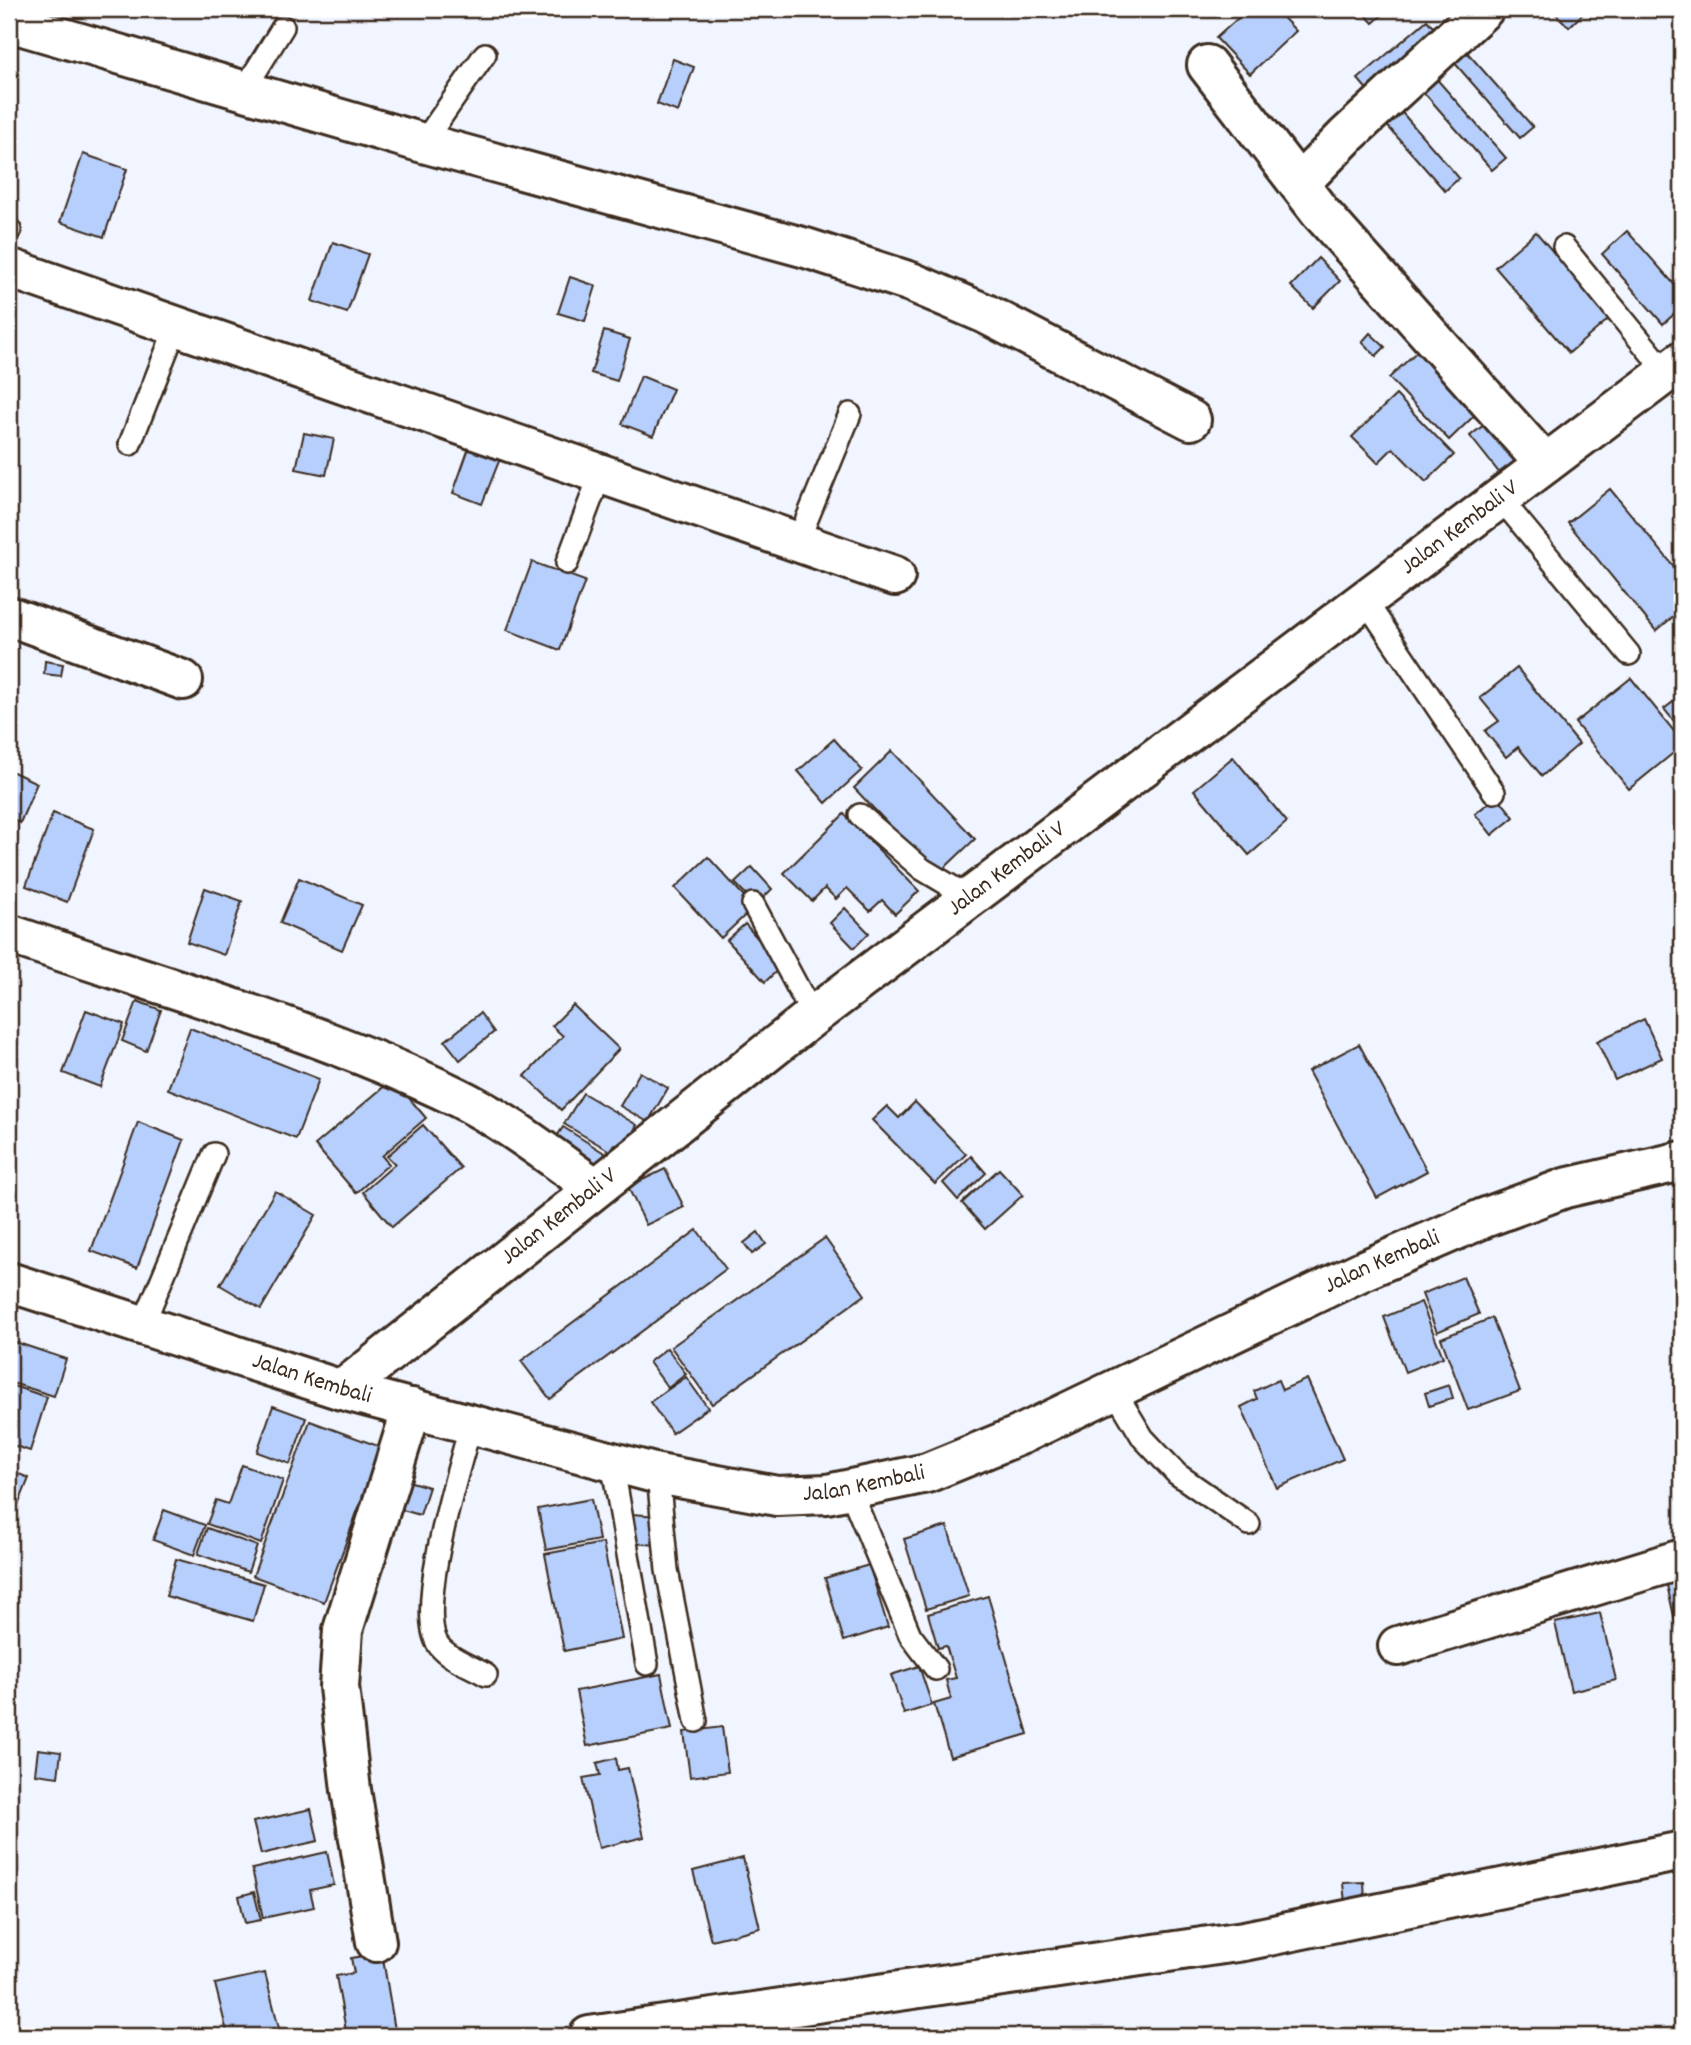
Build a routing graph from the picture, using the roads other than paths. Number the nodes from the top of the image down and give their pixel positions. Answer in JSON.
{"nodes":[{"id":1,"x":1484,"y":9,"type":"edge"},
{"id":2,"x":9,"y":22,"type":"edge"},
{"id":3,"x":283,"y":27,"type":"dead end"},
{"id":4,"x":485,"y":54,"type":"dead end"},
{"id":5,"x":1207,"y":65,"type":"dead end"},
{"id":6,"x":243,"y":92,"type":"junction"},
{"id":7,"x":423,"y":143,"type":"junction"},
{"id":8,"x":1299,"y":184,"type":"junction"},
{"id":9,"x":1564,"y":247,"type":"dead end"},
{"id":10,"x":9,"y":268,"type":"edge"},
{"id":11,"x":176,"y":327,"type":"junction"},
{"id":12,"x":1674,"y":367,"type":"edge"},
{"id":13,"x":850,"y":414,"type":"dead end"},
{"id":14,"x":1191,"y":420,"type":"dead end"},
{"id":15,"x":130,"y":444,"type":"dead end"},
{"id":16,"x":1545,"y":464,"type":"junction"},
{"id":17,"x":600,"y":475,"type":"junction"},
{"id":18,"x":1500,"y":498,"type":"junction"},
{"id":19,"x":798,"y":541,"type":"junction"},
{"id":20,"x":567,"y":563,"type":"dead end"},
{"id":21,"x":895,"y":576,"type":"dead end"},
{"id":22,"x":1365,"y":600,"type":"junction"},
{"id":23,"x":9,"y":616,"type":"edge"},
{"id":24,"x":1629,"y":654,"type":"dead end"},
{"id":25,"x":183,"y":680,"type":"dead end"},
{"id":26,"x":1494,"y":792,"type":"dead end"},
{"id":27,"x":860,"y":815,"type":"dead end"},
{"id":28,"x":970,"y":897,"type":"junction"},
{"id":29,"x":753,"y":904,"type":"dead end"},
{"id":30,"x":9,"y":934,"type":"edge"},
{"id":31,"x":813,"y":1016,"type":"junction"},
{"id":32,"x":214,"y":1154,"type":"dead end"},
{"id":33,"x":1682,"y":1161,"type":"edge"},
{"id":34,"x":594,"y":1187,"type":"junction"},
{"id":35,"x":9,"y":1282,"type":"edge"},
{"id":36,"x":142,"y":1327,"type":"junction"},
{"id":37,"x":342,"y":1390,"type":"junction"},
{"id":38,"x":1114,"y":1390,"type":"junction"},
{"id":39,"x":412,"y":1408,"type":"junction"},
{"id":40,"x":471,"y":1424,"type":"junction"},
{"id":41,"x":612,"y":1462,"type":"junction"},
{"id":42,"x":658,"y":1474,"type":"junction"},
{"id":43,"x":850,"y":1490,"type":"junction"},
{"id":44,"x":1249,"y":1524,"type":"dead end"},
{"id":45,"x":1682,"y":1559,"type":"edge"},
{"id":46,"x":1398,"y":1646,"type":"dead end"},
{"id":47,"x":648,"y":1664,"type":"dead end"},
{"id":48,"x":936,"y":1669,"type":"dead end"},
{"id":49,"x":486,"y":1675,"type":"dead end"},
{"id":50,"x":696,"y":1721,"type":"dead end"},
{"id":51,"x":1682,"y":1851,"type":"edge"},
{"id":52,"x":376,"y":1941,"type":"dead end"},
{"id":53,"x":589,"y":2036,"type":"edge"}],
"edges":[{"from":1,"to":8,"type":"street"},
{"from":2,"to":6,"type":"street"},
{"from":3,"to":6,"type":"lane"},
{"from":4,"to":7,"type":"lane"},
{"from":5,"to":8,"type":"street"},
{"from":6,"to":7,"type":"street"},
{"from":7,"to":14,"type":"street"},
{"from":8,"to":16,"type":"street"},
{"from":9,"to":12,"type":"lane"},
{"from":10,"to":11,"type":"street"},
{"from":11,"to":15,"type":"lane"},
{"from":11,"to":17,"type":"street"},
{"from":12,"to":16,"type":"street","name":"Jalan Kembali V"},
{"from":13,"to":19,"type":"lane"},
{"from":16,"to":18,"type":"street","name":"Jalan Kembali V"},
{"from":17,"to":19,"type":"street"},
{"from":17,"to":20,"type":"lane"},
{"from":18,"to":22,"type":"street","name":"Jalan Kembali V"},
{"from":18,"to":24,"type":"lane"},
{"from":19,"to":21,"type":"street"},
{"from":22,"to":26,"type":"lane"},
{"from":22,"to":28,"type":"street","name":"Jalan Kembali V"},
{"from":23,"to":25,"type":"street"},
{"from":27,"to":28,"type":"lane"},
{"from":28,"to":31,"type":"street","name":"Jalan Kembali V"},
{"from":29,"to":31,"type":"lane"},
{"from":30,"to":34,"type":"street"},
{"from":31,"to":34,"type":"street","name":"Jalan Kembali V"},
{"from":32,"to":36,"type":"lane"},
{"from":33,"to":38,"type":"street","name":"Jalan Kembali"},
{"from":34,"to":37,"type":"street","name":"Jalan Kembali V"},
{"from":35,"to":36,"type":"street","name":"Jalan Kembali"},
{"from":36,"to":37,"type":"street","name":"Jalan Kembali"},
{"from":37,"to":39,"type":"street","name":"Jalan Kembali"},
{"from":38,"to":43,"type":"street","name":"Jalan Kembali"},
{"from":38,"to":44,"type":"lane"},
{"from":39,"to":40,"type":"street","name":"Jalan Kembali"},
{"from":39,"to":52,"type":"street"},
{"from":40,"to":41,"type":"street","name":"Jalan Kembali"},
{"from":40,"to":49,"type":"lane"},
{"from":41,"to":42,"type":"street","name":"Jalan Kembali"},
{"from":41,"to":47,"type":"lane"},
{"from":42,"to":43,"type":"street","name":"Jalan Kembali"},
{"from":42,"to":50,"type":"lane"},
{"from":43,"to":48,"type":"lane"},
{"from":45,"to":46,"type":"street"},
{"from":51,"to":53,"type":"street"}]}
